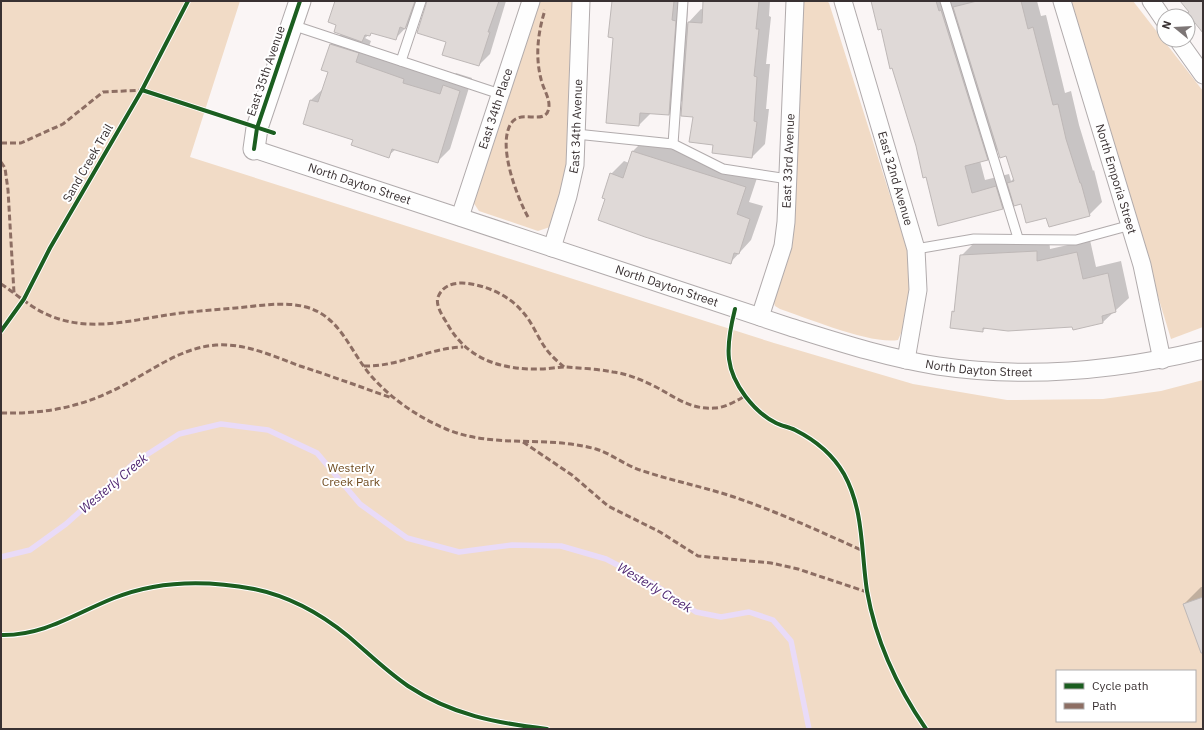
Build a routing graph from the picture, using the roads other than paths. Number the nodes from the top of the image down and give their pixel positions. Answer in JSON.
{"nodes":[{"id":1,"x":300,"y":1,"type":"edge"},
{"id":2,"x":421,"y":1,"type":"edge"},
{"id":3,"x":531,"y":1,"type":"edge"},
{"id":4,"x":581,"y":1,"type":"edge"},
{"id":5,"x":683,"y":1,"type":"edge"},
{"id":6,"x":795,"y":1,"type":"edge"},
{"id":7,"x":843,"y":1,"type":"edge"},
{"id":8,"x":945,"y":1,"type":"edge"},
{"id":9,"x":1062,"y":1,"type":"edge"},
{"id":10,"x":1150,"y":1,"type":"edge"},
{"id":11,"x":1156,"y":9,"type":"edge"},
{"id":12,"x":292,"y":25,"type":"junction"},
{"id":13,"x":1184,"y":48,"type":"edge"},
{"id":14,"x":401,"y":61,"type":"junction"},
{"id":15,"x":1203,"y":75,"type":"edge"},
{"id":16,"x":500,"y":94,"type":"junction"},
{"id":17,"x":576,"y":134,"type":"junction"},
{"id":18,"x":673,"y":144,"type":"junction"},
{"id":19,"x":254,"y":149,"type":"joint"},
{"id":20,"x":788,"y":179,"type":"junction"},
{"id":21,"x":460,"y":217,"type":"junction"},
{"id":22,"x":1131,"y":226,"type":"junction"},
{"id":23,"x":1018,"y":238,"type":"junction"},
{"id":24,"x":552,"y":248,"type":"junction"},
{"id":25,"x":916,"y":249,"type":"junction"},
{"id":26,"x":760,"y":317,"type":"junction"},
{"id":27,"x":1203,"y":350,"type":"edge"},
{"id":28,"x":906,"y":360,"type":"junction"},
{"id":29,"x":1162,"y":360,"type":"junction"}],
"edges":[{"from":1,"to":12,"type":"street","name":"East 35th Avenue"},
{"from":2,"to":14,"type":"lane"},
{"from":3,"to":16,"type":"street","name":"East 34th Place"},
{"from":4,"to":17,"type":"street","name":"East 34th Avenue"},
{"from":5,"to":18,"type":"lane"},
{"from":6,"to":20,"type":"street","name":"East 33rd Avenue"},
{"from":7,"to":25,"type":"street","name":"East 32nd Avenue"},
{"from":8,"to":23,"type":"lane"},
{"from":9,"to":22,"type":"street","name":"North Emporia Street"},
{"from":10,"to":11,"type":"street"},
{"from":12,"to":14,"type":"lane"},
{"from":12,"to":19,"type":"street","name":"East 35th Avenue"},
{"from":13,"to":15,"type":"street"},
{"from":14,"to":16,"type":"lane"},
{"from":16,"to":21,"type":"street","name":"East 34th Place"},
{"from":17,"to":18,"type":"lane"},
{"from":17,"to":24,"type":"street","name":"East 34th Avenue"},
{"from":18,"to":20,"type":"lane"},
{"from":19,"to":21,"type":"street","name":"North Dayton Street"},
{"from":20,"to":26,"type":"street","name":"East 33rd Avenue"},
{"from":21,"to":24,"type":"street","name":"North Dayton Street"},
{"from":22,"to":23,"type":"lane"},
{"from":22,"to":29,"type":"street","name":"North Emporia Street"},
{"from":23,"to":25,"type":"lane"},
{"from":24,"to":26,"type":"street","name":"North Dayton Street"},
{"from":25,"to":28,"type":"street","name":"East 32nd Avenue"},
{"from":26,"to":28,"type":"street","name":"North Dayton Street"},
{"from":27,"to":29,"type":"street","name":"North Dayton Street"},
{"from":28,"to":29,"type":"street","name":"North Dayton Street"}]}
